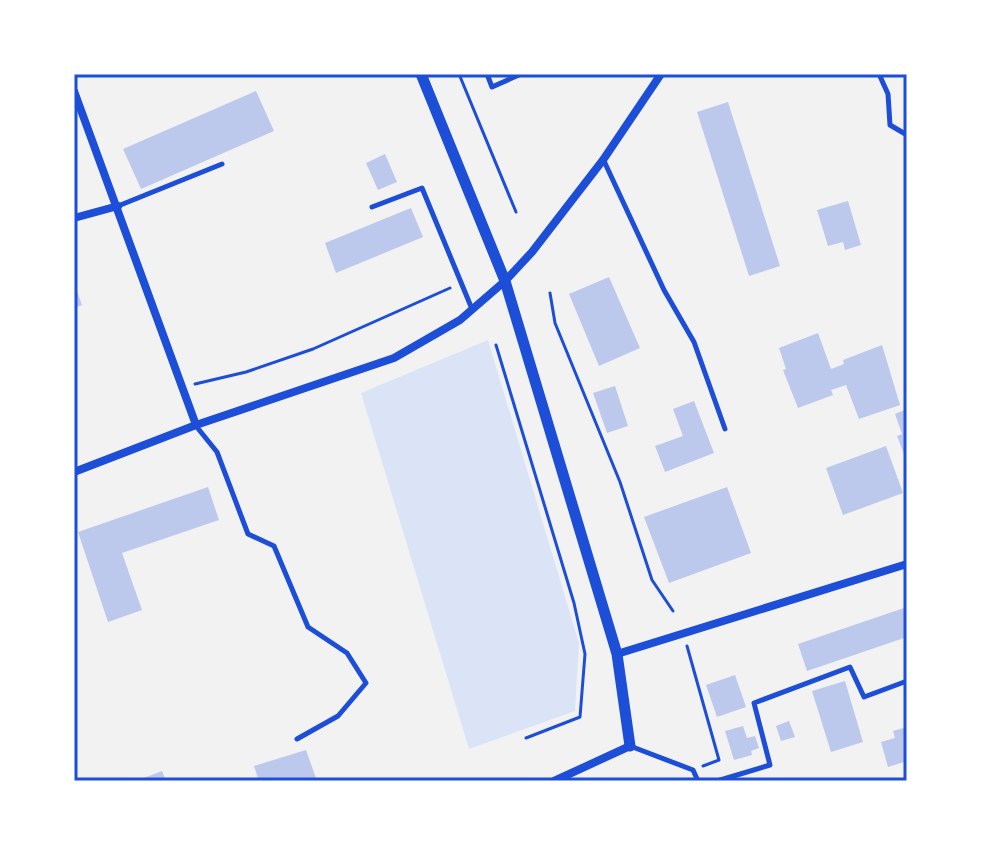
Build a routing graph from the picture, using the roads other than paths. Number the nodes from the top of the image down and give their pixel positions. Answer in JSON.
{"nodes":[{"id":1,"x":421,"y":74,"type":"edge"},
{"id":2,"x":487,"y":74,"type":"edge"},
{"id":3,"x":521,"y":74,"type":"edge"},
{"id":4,"x":661,"y":74,"type":"edge"},
{"id":5,"x":879,"y":74,"type":"edge"},
{"id":6,"x":74,"y":91,"type":"edge"},
{"id":7,"x":907,"y":135,"type":"edge"},
{"id":8,"x":603,"y":160,"type":"junction"},
{"id":9,"x":222,"y":164,"type":"dead end"},
{"id":10,"x":118,"y":206,"type":"junction"},
{"id":11,"x":372,"y":207,"type":"dead end"},
{"id":12,"x":74,"y":218,"type":"edge"},
{"id":13,"x":505,"y":281,"type":"junction"},
{"id":14,"x":472,"y":309,"type":"junction"},
{"id":15,"x":196,"y":425,"type":"junction"},
{"id":16,"x":725,"y":429,"type":"dead end"},
{"id":17,"x":74,"y":472,"type":"edge"},
{"id":18,"x":907,"y":564,"type":"edge"},
{"id":19,"x":617,"y":654,"type":"junction"},
{"id":20,"x":907,"y":681,"type":"edge"},
{"id":21,"x":297,"y":739,"type":"dead end"},
{"id":22,"x":630,"y":746,"type":"junction"},
{"id":23,"x":554,"y":781,"type":"edge"},
{"id":24,"x":698,"y":781,"type":"edge"},
{"id":25,"x":717,"y":781,"type":"edge"}],
"edges":[{"from":1,"to":13,"type":"street"},
{"from":2,"to":3,"type":"lane"},
{"from":4,"to":8,"type":"street"},
{"from":5,"to":7,"type":"lane"},
{"from":6,"to":10,"type":"street"},
{"from":8,"to":13,"type":"street"},
{"from":8,"to":16,"type":"lane"},
{"from":9,"to":10,"type":"lane"},
{"from":10,"to":12,"type":"street"},
{"from":10,"to":15,"type":"street"},
{"from":11,"to":14,"type":"lane"},
{"from":13,"to":14,"type":"street"},
{"from":13,"to":19,"type":"street"},
{"from":14,"to":15,"type":"street"},
{"from":15,"to":17,"type":"street"},
{"from":15,"to":21,"type":"lane"},
{"from":18,"to":19,"type":"street"},
{"from":19,"to":22,"type":"street"},
{"from":20,"to":25,"type":"lane"},
{"from":22,"to":23,"type":"street"},
{"from":22,"to":24,"type":"lane"}]}
